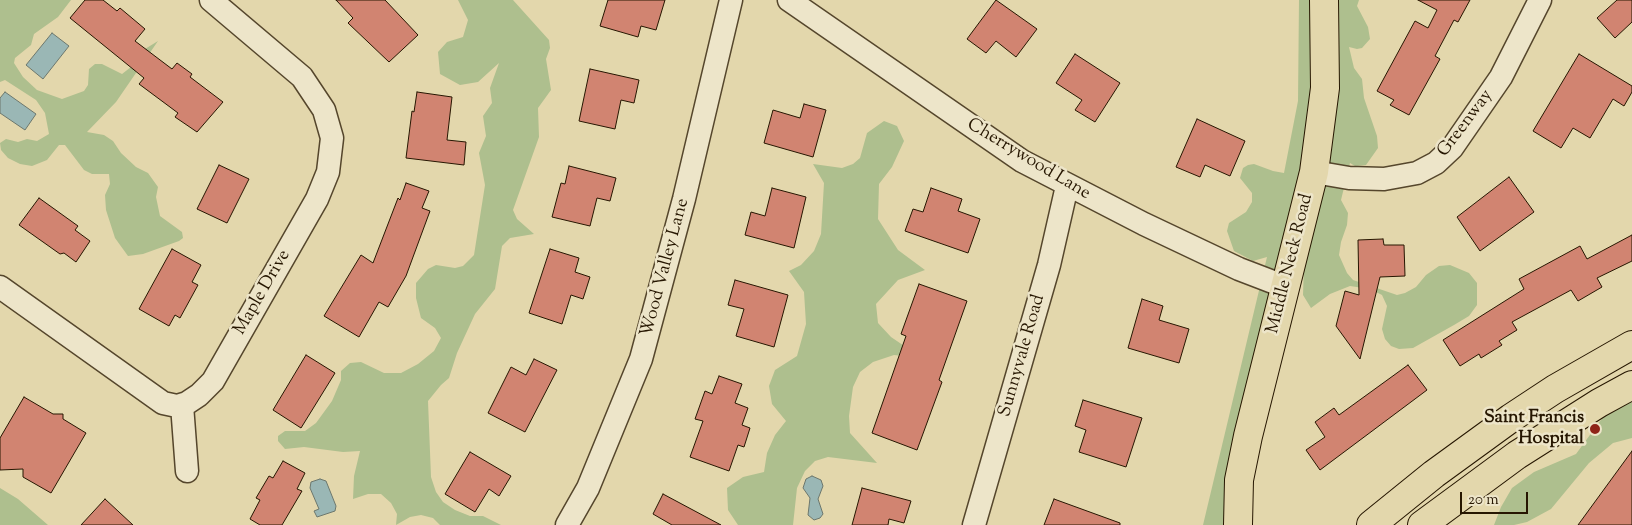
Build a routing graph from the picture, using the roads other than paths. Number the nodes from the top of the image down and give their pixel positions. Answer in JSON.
{"nodes":[{"id":1,"x":211,"y":0,"type":"edge"},
{"id":2,"x":730,"y":0,"type":"edge"},
{"id":3,"x":789,"y":0,"type":"edge"},
{"id":4,"x":1324,"y":0,"type":"edge"},
{"id":5,"x":1540,"y":0,"type":"edge"},
{"id":6,"x":1314,"y":172,"type":"junction"},
{"id":7,"x":1067,"y":186,"type":"junction"},
{"id":8,"x":0,"y":287,"type":"edge"},
{"id":9,"x":1286,"y":287,"type":"junction"},
{"id":10,"x":1632,"y":345,"type":"edge"},
{"id":11,"x":1632,"y":385,"type":"edge"},
{"id":12,"x":182,"y":405,"type":"junction"},
{"id":13,"x":187,"y":471,"type":"dead end"},
{"id":14,"x":1239,"y":480,"type":"junction"},
{"id":15,"x":567,"y":525,"type":"edge"},
{"id":16,"x":974,"y":525,"type":"edge"},
{"id":17,"x":1227,"y":525,"type":"edge"},
{"id":18,"x":1238,"y":525,"type":"edge"},
{"id":19,"x":1248,"y":525,"type":"edge"},
{"id":20,"x":1371,"y":525,"type":"edge"},
{"id":21,"x":1422,"y":525,"type":"edge"}],
"edges":[{"from":1,"to":12,"type":"street","name":"Maple Drive"},
{"from":2,"to":15,"type":"street","name":"Wood Valley Lane"},
{"from":3,"to":7,"type":"street","name":"Cherrywood Lane"},
{"from":4,"to":6,"type":"main road","name":"Middle Neck Road"},
{"from":5,"to":6,"type":"street","name":"Greenway"},
{"from":6,"to":9,"type":"main road","name":"Middle Neck Road"},
{"from":7,"to":9,"type":"street","name":"Cherrywood Lane"},
{"from":7,"to":16,"type":"street","name":"Sunnyvale Road"},
{"from":8,"to":12,"type":"street"},
{"from":9,"to":14,"type":"main road","name":"Middle Neck Road"},
{"from":10,"to":20,"type":"main road"},
{"from":11,"to":21,"type":"main road"},
{"from":12,"to":13,"type":"street"},
{"from":14,"to":17,"type":"main road"},
{"from":14,"to":18,"type":"main road","name":"Middle Neck Road"},
{"from":14,"to":19,"type":"main road"}]}
